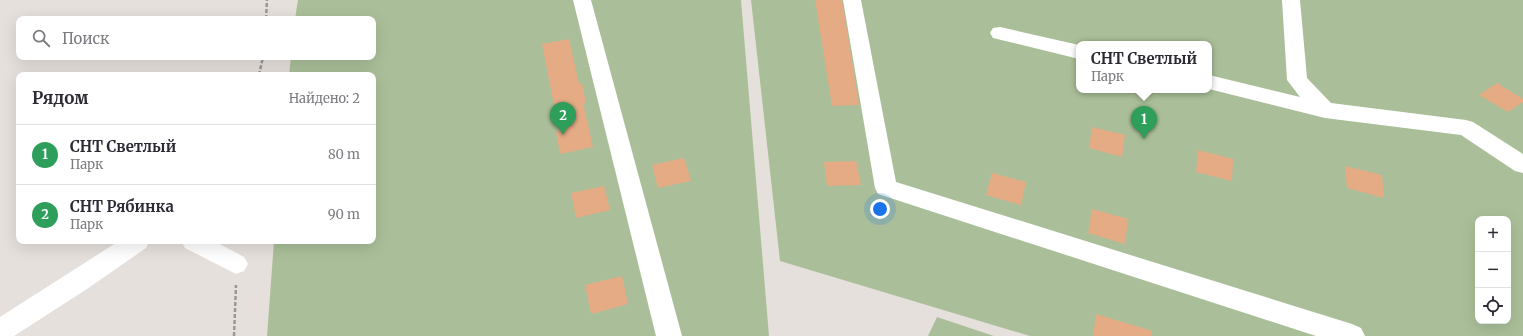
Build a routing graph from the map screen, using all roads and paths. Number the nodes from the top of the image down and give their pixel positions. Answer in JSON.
{"nodes":[{"id":1,"x":267,"y":0,"type":"edge"},
{"id":2,"x":582,"y":0,"type":"edge"},
{"id":3,"x":852,"y":0,"type":"edge"},
{"id":4,"x":1291,"y":0,"type":"edge"},
{"id":5,"x":266,"y":16,"type":"edge"},
{"id":6,"x":1000,"y":33,"type":"dead end"},
{"id":7,"x":1076,"y":51,"type":"edge"},
{"id":8,"x":262,"y":60,"type":"edge"},
{"id":9,"x":260,"y":72,"type":"edge"},
{"id":10,"x":1212,"y":83,"type":"edge"},
{"id":11,"x":1326,"y":110,"type":"junction"},
{"id":12,"x":1523,"y":165,"type":"edge"},
{"id":13,"x":134,"y":244,"type":"edge"},
{"id":14,"x":199,"y":244,"type":"edge"},
{"id":15,"x":236,"y":264,"type":"joint"},
{"id":16,"x":0,"y":331,"type":"edge"},
{"id":17,"x":234,"y":336,"type":"edge"},
{"id":18,"x":668,"y":336,"type":"edge"},
{"id":19,"x":1352,"y":336,"type":"edge"}],
"edges":[{"from":1,"to":5,"type":"path"},
{"from":2,"to":18,"type":"lane"},
{"from":3,"to":19,"type":"lane"},
{"from":4,"to":11,"type":"lane"},
{"from":6,"to":7,"type":"lane"},
{"from":8,"to":9,"type":"path"},
{"from":10,"to":11,"type":"lane"},
{"from":11,"to":12,"type":"lane"},
{"from":13,"to":16,"type":"lane"},
{"from":14,"to":15,"type":"lane"},
{"from":15,"to":17,"type":"path"}]}
